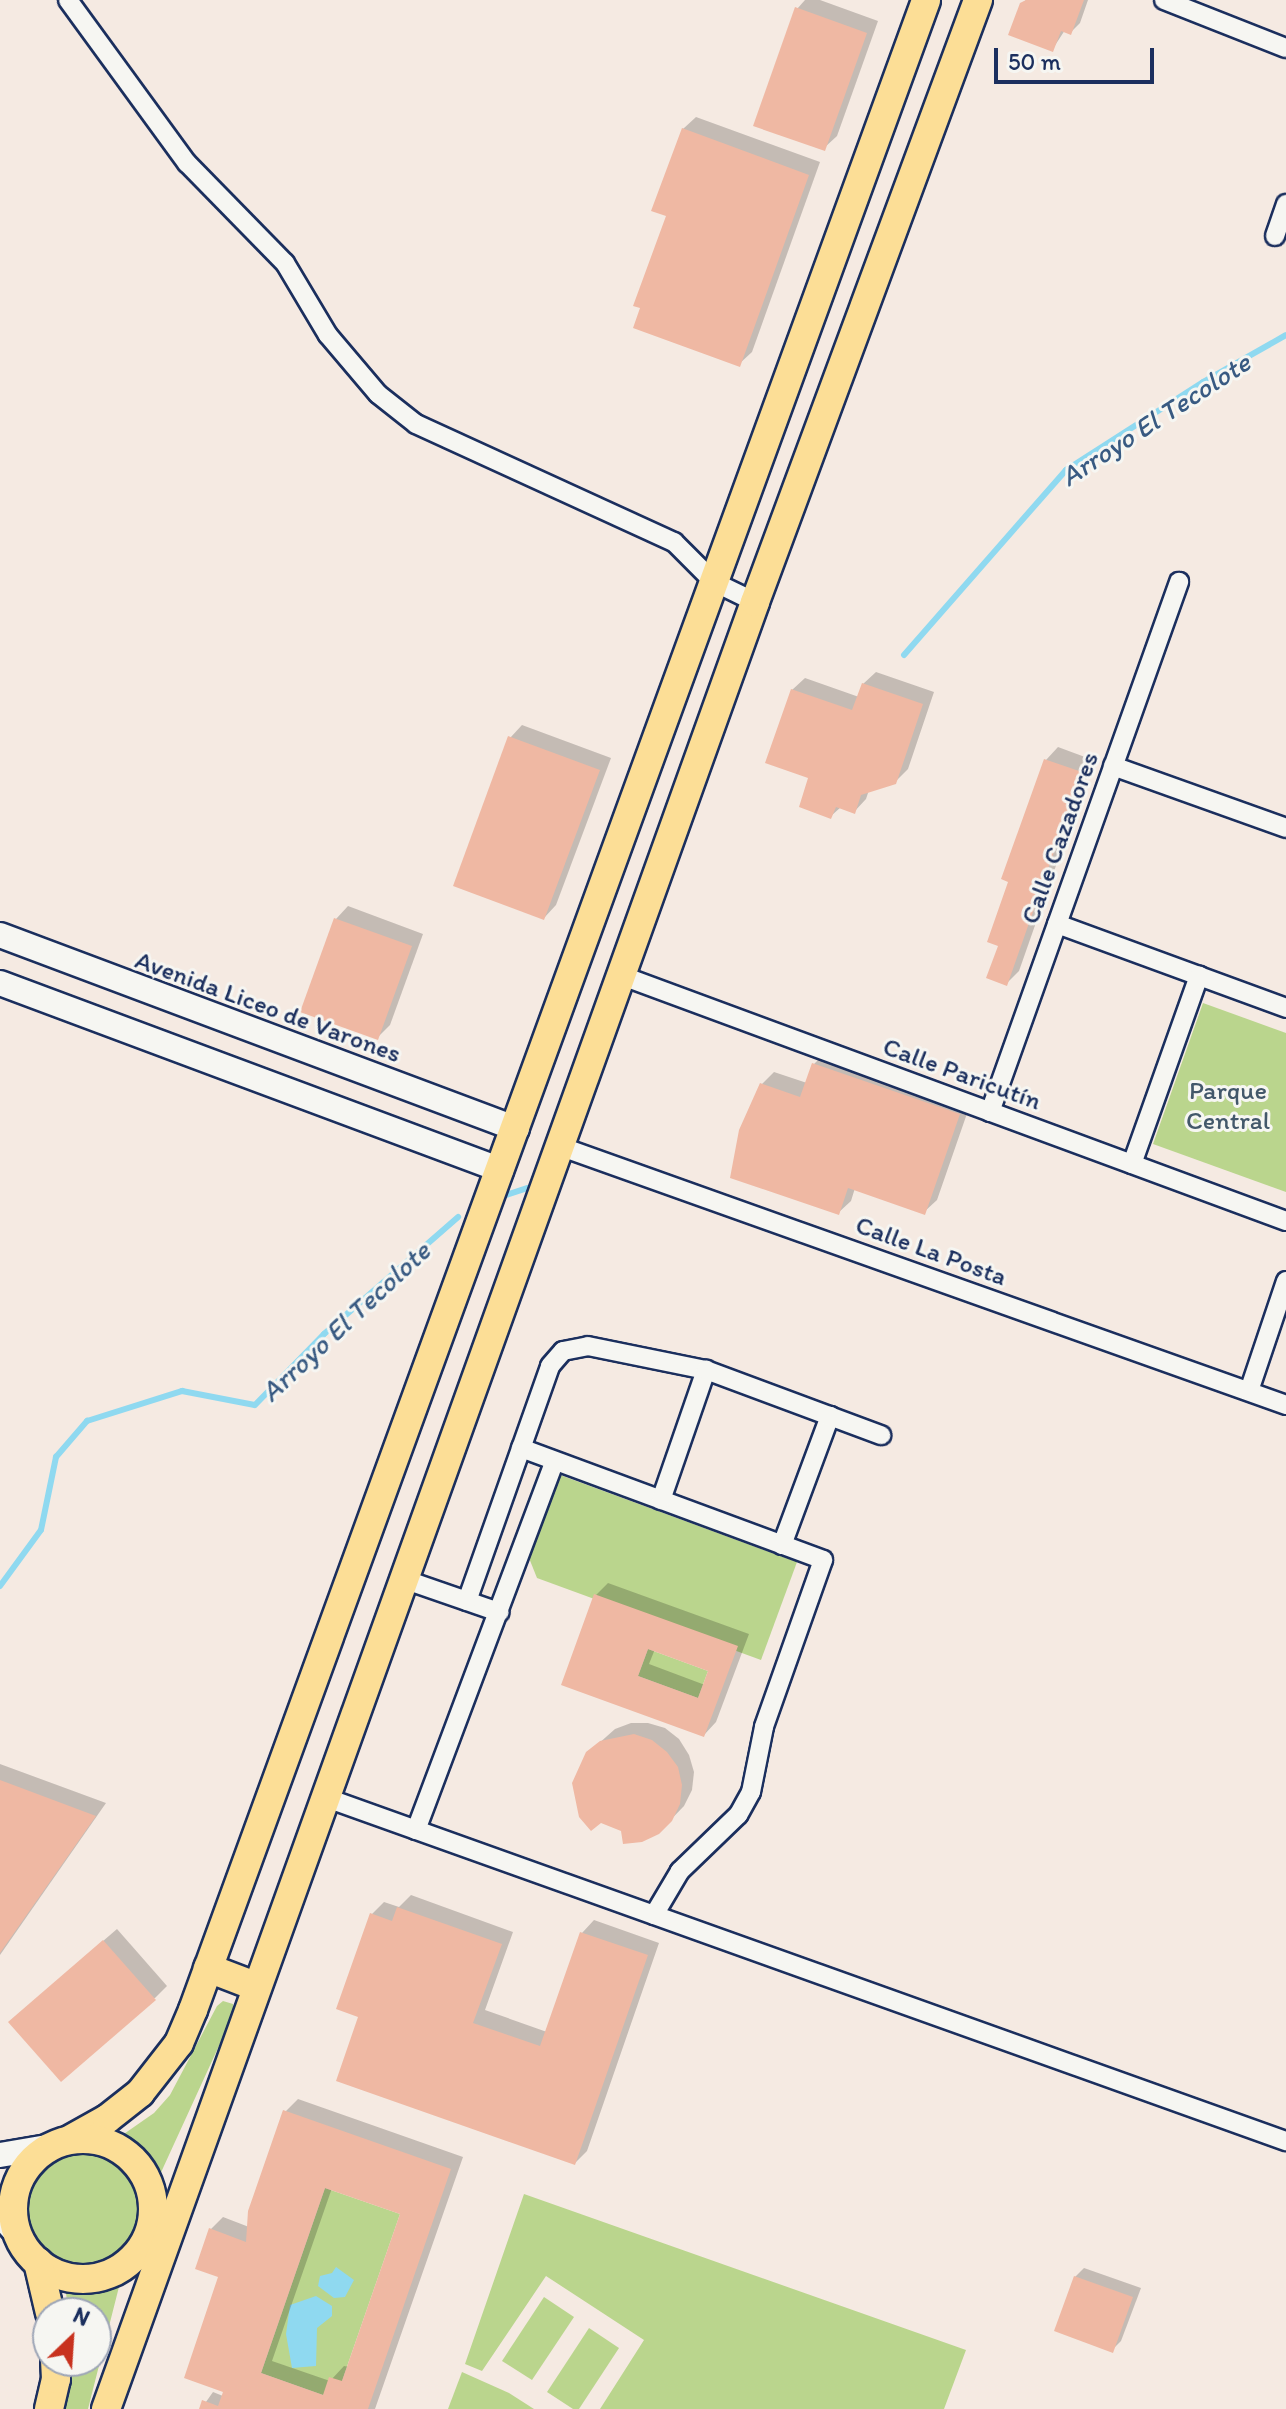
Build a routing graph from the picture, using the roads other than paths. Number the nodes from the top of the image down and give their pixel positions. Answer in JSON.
{"nodes":[{"id":1,"x":68,"y":0,"type":"edge"},
{"id":2,"x":926,"y":0,"type":"edge"},
{"id":3,"x":978,"y":0,"type":"edge"},
{"id":4,"x":1164,"y":0,"type":"edge"},
{"id":5,"x":1286,"y":48,"type":"edge"},
{"id":6,"x":1286,"y":204,"type":"edge"},
{"id":7,"x":1275,"y":236,"type":"dead end"},
{"id":8,"x":714,"y":582,"type":"junction"},
{"id":9,"x":1179,"y":582,"type":"dead end"},
{"id":10,"x":755,"y":602,"type":"junction"},
{"id":11,"x":1113,"y":766,"type":"junction"},
{"id":12,"x":1286,"y":828,"type":"edge"},
{"id":13,"x":1057,"y":924,"type":"junction"},
{"id":14,"x":0,"y":935,"type":"edge"},
{"id":15,"x":620,"y":975,"type":"junction"},
{"id":16,"x":1199,"y":976,"type":"junction"},
{"id":17,"x":0,"y":983,"type":"edge"},
{"id":18,"x":1286,"y":1008,"type":"edge"},
{"id":19,"x":990,"y":1112,"type":"junction"},
{"id":20,"x":517,"y":1129,"type":"junction"},
{"id":21,"x":559,"y":1146,"type":"junction"},
{"id":22,"x":1132,"y":1164,"type":"junction"},
{"id":23,"x":501,"y":1170,"type":"junction"},
{"id":24,"x":1286,"y":1221,"type":"edge"},
{"id":25,"x":469,"y":1259,"type":"junction"},
{"id":26,"x":512,"y":1274,"type":"junction"},
{"id":27,"x":1286,"y":1281,"type":"edge"},
{"id":28,"x":706,"y":1370,"type":"junction"},
{"id":29,"x":1249,"y":1391,"type":"junction"},
{"id":30,"x":1286,"y":1405,"type":"edge"},
{"id":31,"x":830,"y":1416,"type":"junction"},
{"id":32,"x":881,"y":1435,"type":"dead end"},
{"id":33,"x":521,"y":1448,"type":"junction"},
{"id":34,"x":555,"y":1461,"type":"junction"},
{"id":35,"x":661,"y":1500,"type":"junction"},
{"id":36,"x":782,"y":1545,"type":"junction"},
{"id":37,"x":403,"y":1579,"type":"junction"},
{"id":38,"x":467,"y":1601,"type":"junction"},
{"id":39,"x":499,"y":1612,"type":"junction"},
{"id":40,"x":324,"y":1797,"type":"junction"},
{"id":41,"x":416,"y":1830,"type":"junction"},
{"id":42,"x":654,"y":1915,"type":"junction"},
{"id":43,"x":208,"y":1968,"type":"junction"},
{"id":44,"x":255,"y":1986,"type":"junction"},
{"id":45,"x":242,"y":2025,"type":"junction"},
{"id":46,"x":1286,"y":2141,"type":"edge"},
{"id":47,"x":60,"y":2143,"type":"junction"},
{"id":48,"x":0,"y":2155,"type":"edge"},
{"id":49,"x":153,"y":2214,"type":"junction"},
{"id":50,"x":9,"y":2225,"type":"edge"},
{"id":51,"x":137,"y":2253,"type":"junction"},
{"id":52,"x":38,"y":2262,"type":"junction"},
{"id":53,"x":46,"y":2297,"type":"edge"},
{"id":54,"x":56,"y":2377,"type":"edge"},
{"id":55,"x":49,"y":2409,"type":"edge"},
{"id":56,"x":98,"y":2409,"type":"edge"},
{"id":57,"x":106,"y":2409,"type":"edge"}],
"edges":[{"from":1,"to":8,"type":"street"},
{"from":2,"to":8,"type":"main road"},
{"from":3,"to":10,"type":"main road"},
{"from":4,"to":5,"type":"street"},
{"from":6,"to":7,"type":"street"},
{"from":8,"to":10,"type":"street"},
{"from":8,"to":20,"type":"main road"},
{"from":9,"to":11,"type":"street","name":"Calle Cazadores"},
{"from":10,"to":15,"type":"main road"},
{"from":11,"to":12,"type":"street"},
{"from":11,"to":13,"type":"street","name":"Calle Cazadores"},
{"from":13,"to":16,"type":"street"},
{"from":13,"to":19,"type":"street","name":"Calle Cazadores"},
{"from":14,"to":20,"type":"street","name":"Avenida Liceo de Varones"},
{"from":15,"to":19,"type":"street","name":"Calle Paricutín"},
{"from":15,"to":21,"type":"main road"},
{"from":16,"to":18,"type":"street"},
{"from":16,"to":22,"type":"street"},
{"from":17,"to":23,"type":"street"},
{"from":19,"to":22,"type":"street","name":"Calle Paricutín"},
{"from":20,"to":23,"type":"main road"},
{"from":21,"to":26,"type":"main road"},
{"from":21,"to":29,"type":"street","name":"Calle La Posta"},
{"from":22,"to":24,"type":"street","name":"Calle Paricutín"},
{"from":23,"to":25,"type":"main road"},
{"from":25,"to":26,"type":"main road"},
{"from":25,"to":43,"type":"main road"},
{"from":26,"to":37,"type":"main road"},
{"from":27,"to":29,"type":"street"},
{"from":28,"to":31,"type":"street"},
{"from":28,"to":33,"type":"street"},
{"from":28,"to":35,"type":"street"},
{"from":29,"to":30,"type":"street","name":"Calle La Posta"},
{"from":31,"to":32,"type":"street"},
{"from":31,"to":36,"type":"street"},
{"from":33,"to":34,"type":"street"},
{"from":33,"to":38,"type":"street"},
{"from":34,"to":35,"type":"street"},
{"from":34,"to":39,"type":"street"},
{"from":35,"to":36,"type":"street"},
{"from":36,"to":42,"type":"street"},
{"from":37,"to":38,"type":"street"},
{"from":37,"to":40,"type":"main road"},
{"from":38,"to":39,"type":"street"},
{"from":39,"to":41,"type":"street"},
{"from":40,"to":41,"type":"street"},
{"from":40,"to":44,"type":"main road"},
{"from":41,"to":42,"type":"street"},
{"from":42,"to":46,"type":"street"},
{"from":43,"to":44,"type":"main road"},
{"from":43,"to":47,"type":"main road"},
{"from":44,"to":45,"type":"main road"},
{"from":45,"to":49,"type":"main road"},
{"from":45,"to":57,"type":"main road"},
{"from":47,"to":48,"type":"street"},
{"from":47,"to":49,"type":"main road"},
{"from":47,"to":50,"type":"main road"},
{"from":49,"to":51,"type":"main road"},
{"from":50,"to":52,"type":"main road"},
{"from":51,"to":52,"type":"main road"},
{"from":51,"to":56,"type":"main road"},
{"from":52,"to":53,"type":"main road"},
{"from":54,"to":55,"type":"main road"}]}
